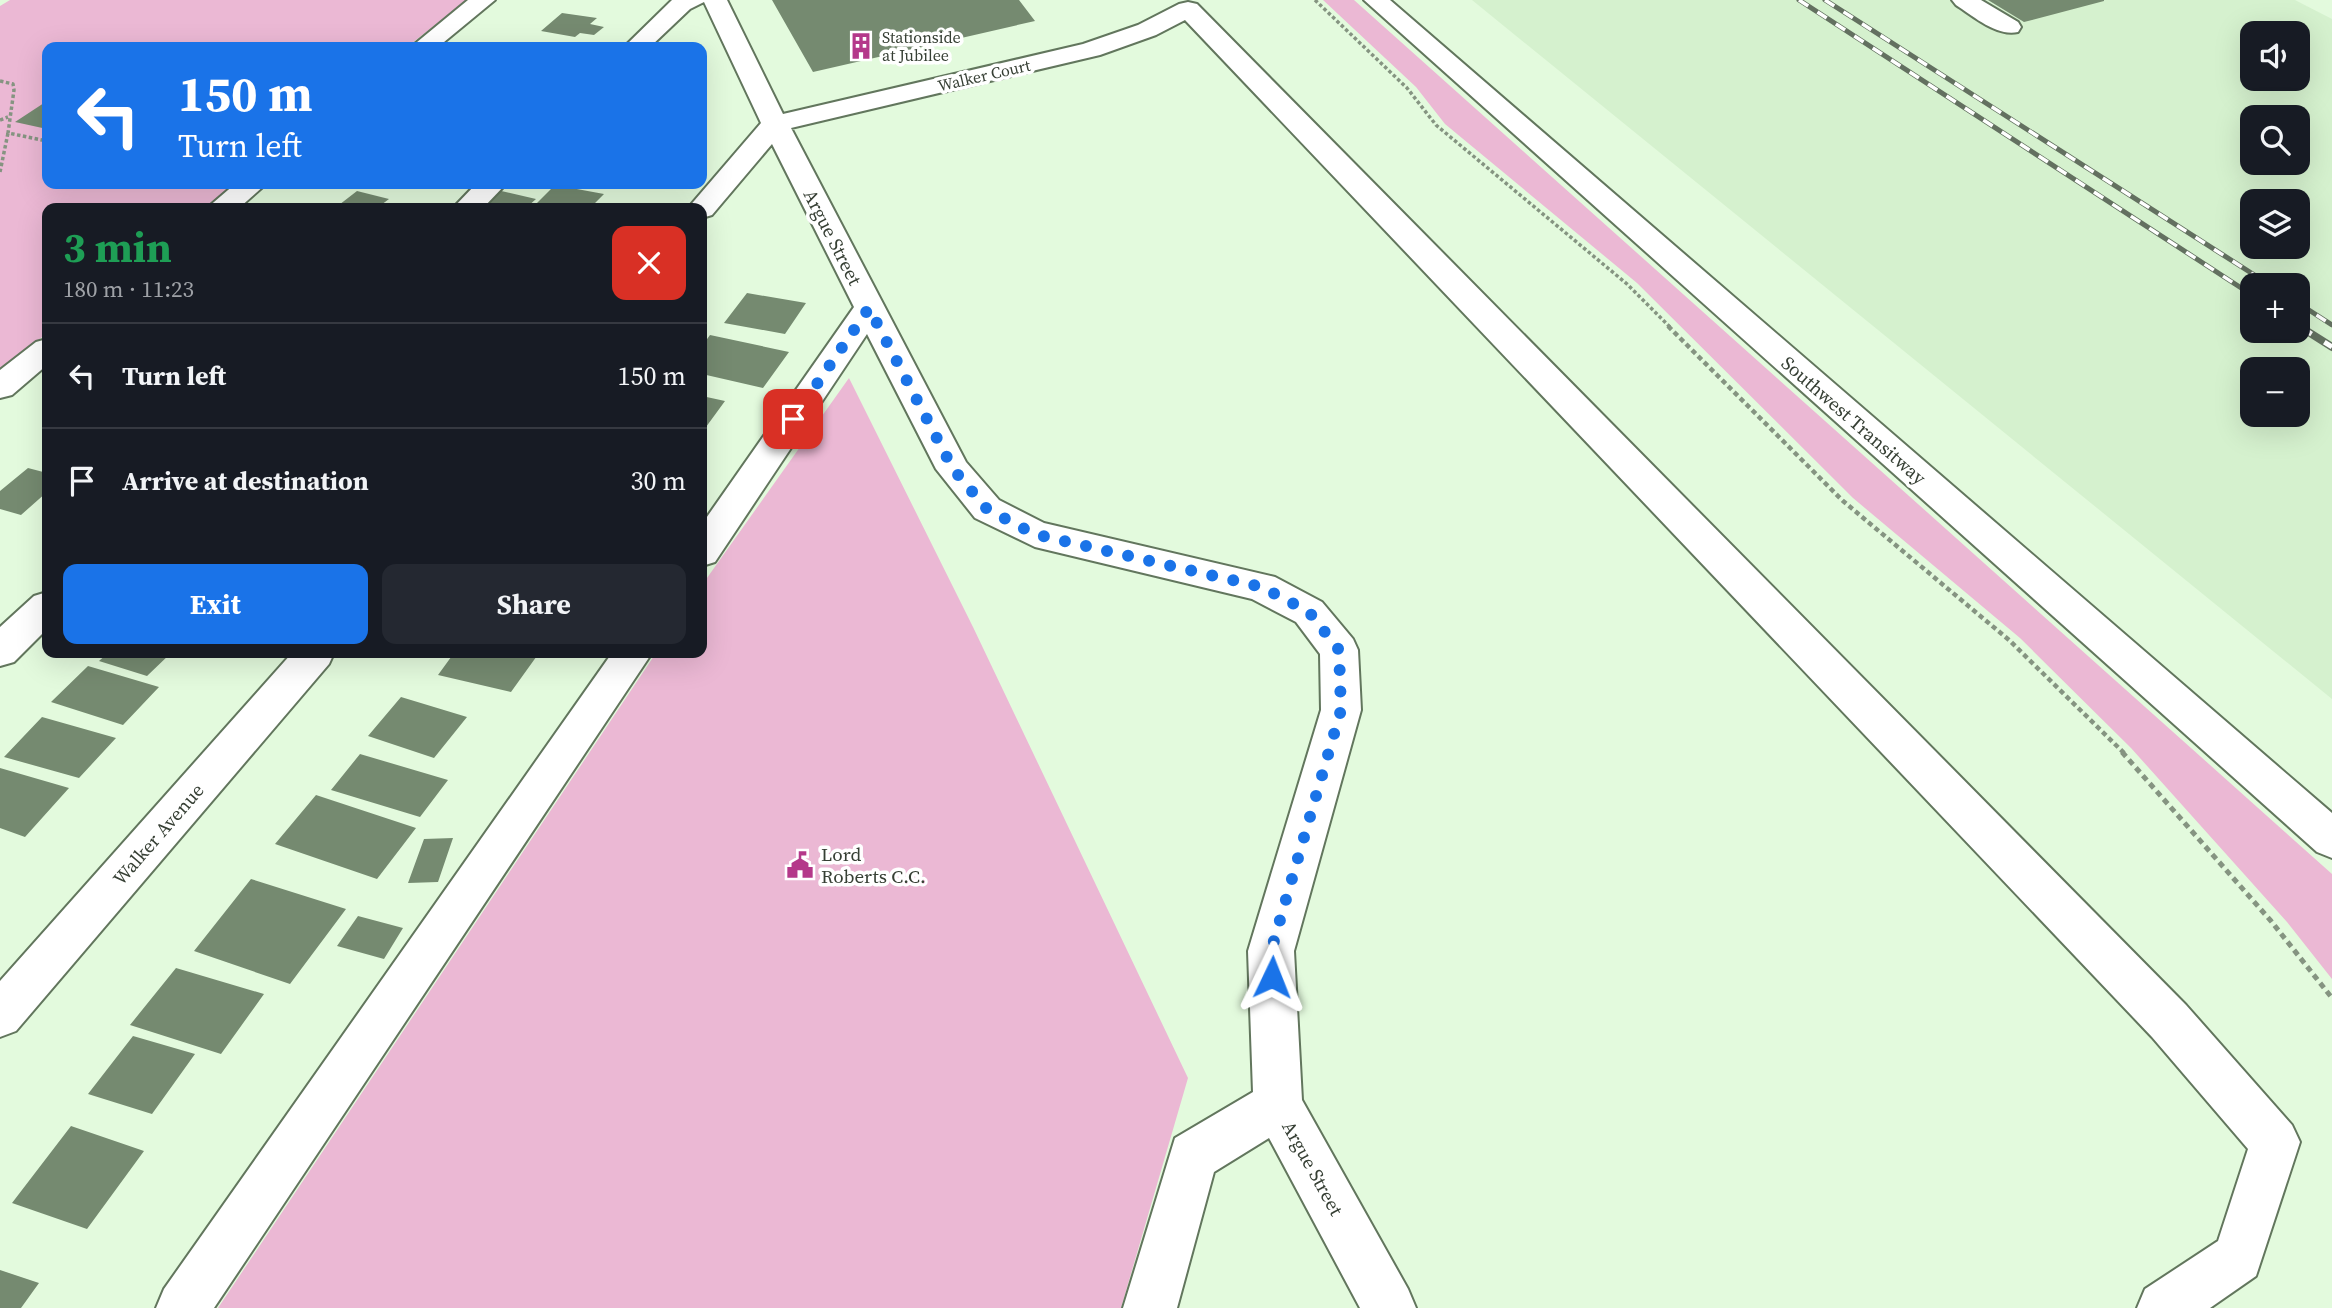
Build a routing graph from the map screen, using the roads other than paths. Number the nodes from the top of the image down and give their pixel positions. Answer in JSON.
{"nodes":[{"id":1,"x":483,"y":0,"type":"edge"},
{"id":2,"x":693,"y":0,"type":"edge"},
{"id":3,"x":715,"y":0,"type":"edge"},
{"id":4,"x":1376,"y":0,"type":"edge"},
{"id":5,"x":1964,"y":0,"type":"edge"},
{"id":6,"x":2009,"y":27,"type":"dead end"},
{"id":7,"x":429,"y":42,"type":"edge"},
{"id":8,"x":641,"y":42,"type":"edge"},
{"id":9,"x":775,"y":124,"type":"junction"},
{"id":10,"x":246,"y":189,"type":"edge"},
{"id":11,"x":487,"y":189,"type":"edge"},
{"id":12,"x":228,"y":203,"type":"edge"},
{"id":13,"x":472,"y":203,"type":"edge"},
{"id":14,"x":707,"y":203,"type":"edge"},
{"id":15,"x":869,"y":308,"type":"junction"},
{"id":16,"x":42,"y":353,"type":"edge"},
{"id":17,"x":0,"y":387,"type":"edge"},
{"id":18,"x":707,"y":545,"type":"edge"},
{"id":19,"x":42,"y":611,"type":"edge"},
{"id":20,"x":0,"y":651,"type":"edge"},
{"id":21,"x":312,"y":658,"type":"edge"},
{"id":22,"x":630,"y":658,"type":"edge"},
{"id":23,"x":2332,"y":839,"type":"edge"},
{"id":24,"x":0,"y":1015,"type":"edge"},
{"id":25,"x":1278,"y":1105,"type":"junction"},
{"id":26,"x":183,"y":1308,"type":"edge"},
{"id":27,"x":1150,"y":1308,"type":"edge"},
{"id":28,"x":1390,"y":1308,"type":"edge"},
{"id":29,"x":2164,"y":1308,"type":"edge"}],
"edges":[{"from":1,"to":7,"type":"street"},
{"from":2,"to":8,"type":"street"},
{"from":3,"to":9,"type":"street","name":"Argue Street"},
{"from":4,"to":23,"type":"street","name":"Southwest Transitway"},
{"from":5,"to":6,"type":"street"},
{"from":9,"to":14,"type":"street"},
{"from":9,"to":15,"type":"street","name":"Argue Street"},
{"from":9,"to":29,"type":"street","name":"Walker Court"},
{"from":10,"to":12,"type":"street"},
{"from":11,"to":13,"type":"street"},
{"from":15,"to":18,"type":"street"},
{"from":15,"to":25,"type":"street","name":"Argue Street"},
{"from":16,"to":17,"type":"street"},
{"from":19,"to":20,"type":"street"},
{"from":21,"to":24,"type":"street","name":"Walker Avenue"},
{"from":22,"to":26,"type":"street"},
{"from":25,"to":27,"type":"street"},
{"from":25,"to":28,"type":"street","name":"Argue Street"}]}
